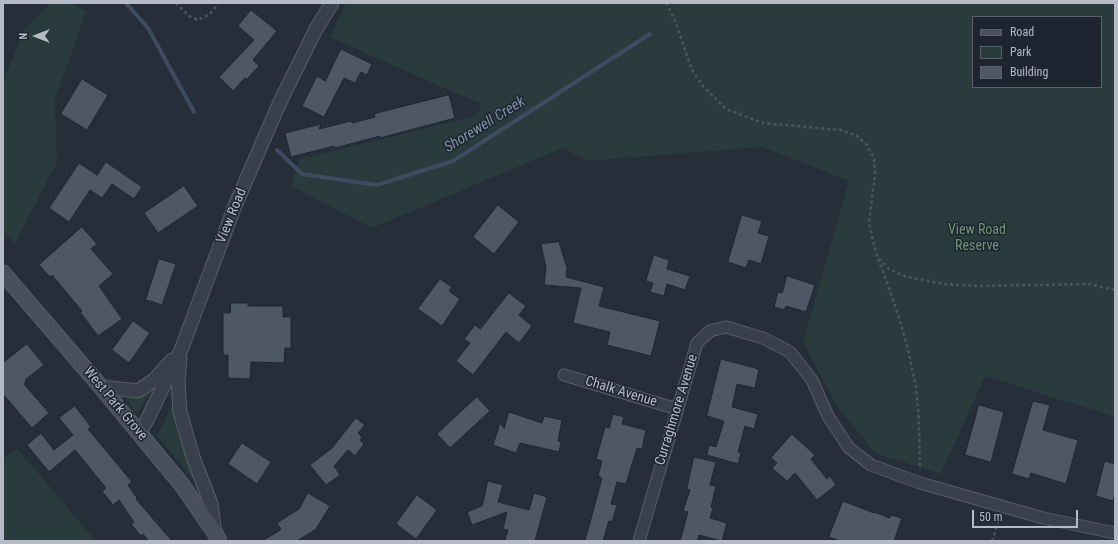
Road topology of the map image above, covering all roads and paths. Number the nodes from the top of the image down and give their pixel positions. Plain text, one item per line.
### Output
1 (176, 3) edge
2 (219, 3) edge
3 (332, 3) edge
4 (666, 3) edge
5 (877, 257) junction
6 (3, 273) edge
7 (1115, 290) edge
8 (181, 350) junction
9 (564, 375) dead end
10 (101, 387) junction
11 (677, 409) junction
12 (139, 433) junction
13 (920, 483) junction
14 (1004, 506) junction
15 (1115, 533) edge
16 (217, 537) edge
17 (639, 541) edge
18 (992, 541) edge

1 - 2 path
3 - 8 street, View Road
4 - 5 path
5 - 7 path
5 - 13 path
6 - 10 main road, West Park Grove
8 - 10 street
8 - 12 street, View Road
8 - 16 street
9 - 11 street, Chalk Avenue
10 - 12 main road, West Park Grove
11 - 13 street, Curraghmore Avenue
11 - 17 street, Curraghmore Avenue
12 - 16 main road, West Park Grove
13 - 14 street, Curraghmore Avenue
14 - 15 street, Curraghmore Avenue
14 - 18 path

